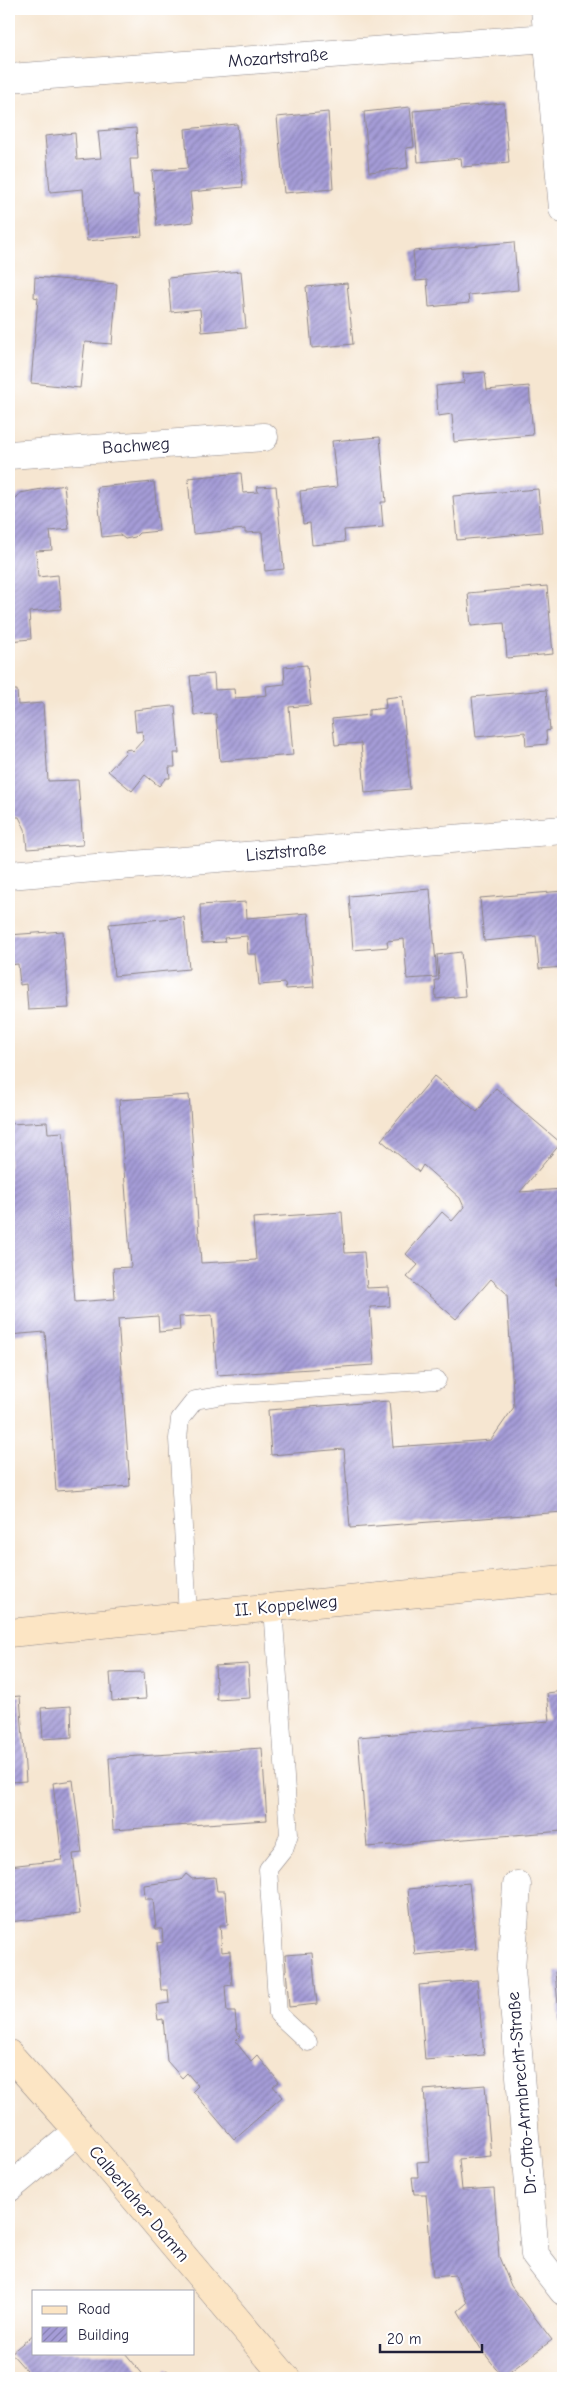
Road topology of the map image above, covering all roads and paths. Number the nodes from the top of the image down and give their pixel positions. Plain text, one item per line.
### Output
1 (545, 9) edge
2 (555, 37) edge
3 (9, 78) edge
4 (563, 209) edge
5 (264, 437) dead end
6 (9, 456) edge
7 (563, 830) edge
8 (9, 875) edge
9 (437, 1380) dead end
10 (563, 1579) edge
11 (273, 1607) junction
12 (188, 1615) junction
13 (9, 1633) edge
14 (516, 1885) dead end
15 (308, 2042) dead end
16 (9, 2054) edge
17 (78, 2131) junction
18 (9, 2188) edge
19 (563, 2291) edge
20 (286, 2378) edge

1 - 2 street
2 - 3 street, Mozartstraße
2 - 4 street
5 - 6 street, Bachweg
7 - 8 street, Lisztstraße
9 - 12 lane
10 - 11 street, II. Koppelweg
11 - 12 street, II. Koppelweg
11 - 15 lane
12 - 13 street, II. Koppelweg
14 - 19 street, Dr.-Otto-Armbrecht-Straße
16 - 17 street, Calberlaher Damm
17 - 18 street
17 - 20 street, Calberlaher Damm

